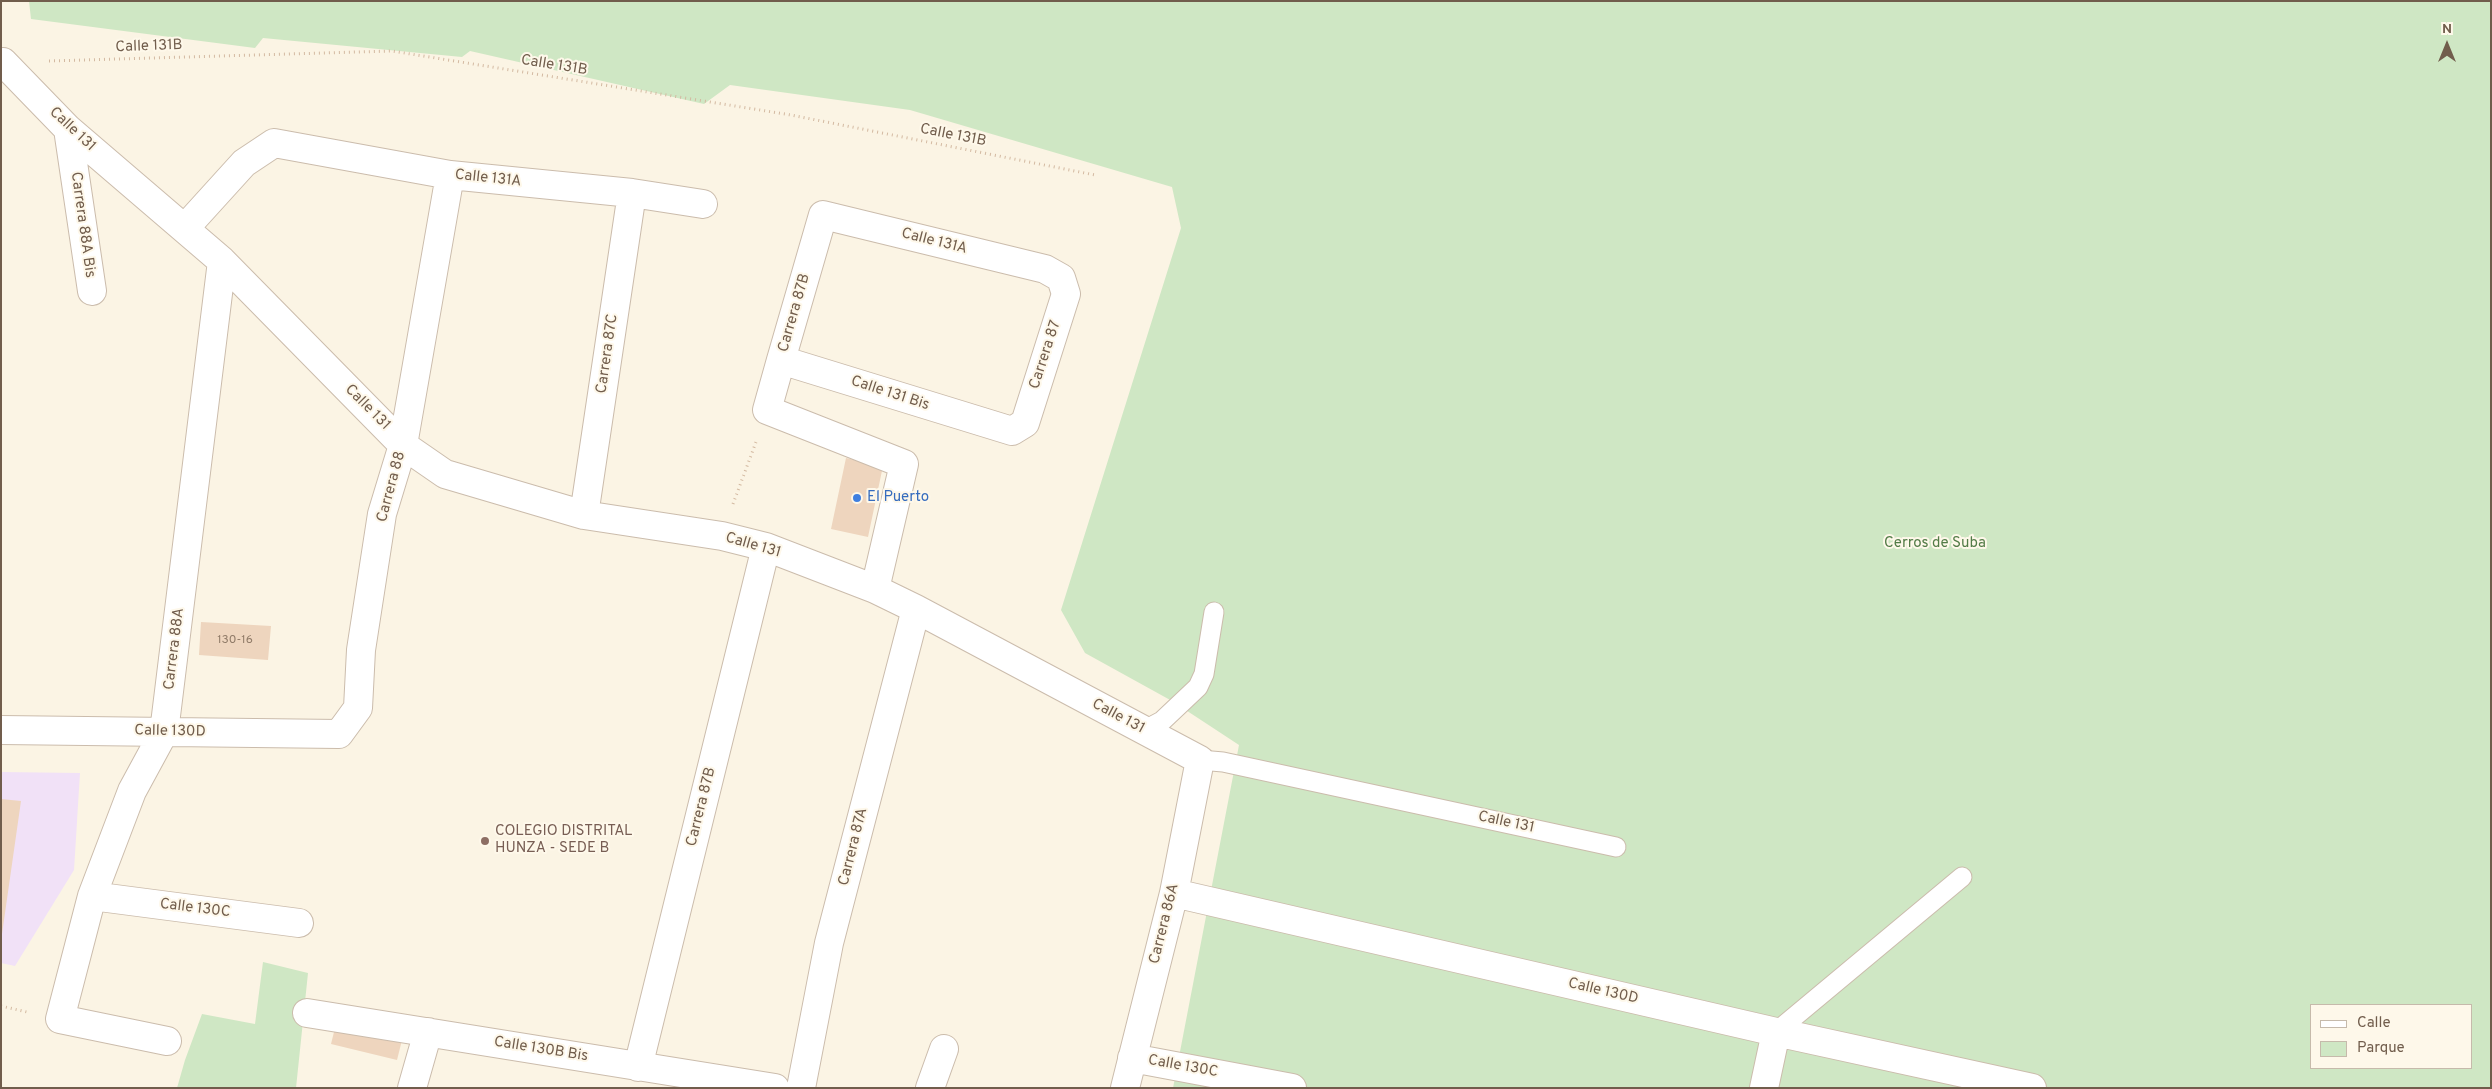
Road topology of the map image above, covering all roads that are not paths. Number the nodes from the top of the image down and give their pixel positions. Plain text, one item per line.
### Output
1 (2, 59) edge
2 (68, 129) junction
3 (450, 175) junction
4 (632, 192) junction
5 (703, 204) dead end
6 (822, 215) joint
7 (185, 228) junction
8 (222, 261) junction
9 (1046, 269) joint
10 (92, 291) dead end
11 (781, 360) junction
12 (999, 429) joint
13 (403, 445) junction
14 (584, 515) junction
15 (766, 547) junction
16 (875, 589) junction
17 (916, 609) junction
18 (1214, 612) dead end
19 (1, 730) edge
20 (1143, 731) junction
21 (164, 732) junction
22 (339, 734) joint
23 (1200, 760) junction
24 (1616, 847) dead end
25 (1962, 878) dead end
26 (1174, 893) junction
27 (92, 896) junction
28 (299, 923) dead end
29 (307, 1012) dead end
30 (428, 1032) junction
31 (1776, 1032) junction
32 (167, 1041) dead end
33 (944, 1049) dead end
34 (1132, 1058) junction
35 (638, 1066) junction
36 (412, 1088) edge
37 (775, 1088) edge
38 (801, 1088) edge
39 (930, 1088) edge
40 (1125, 1088) edge
41 (1292, 1088) edge
42 (1764, 1088) edge
43 (2032, 1088) edge

1 - 2 street, Calle 131
2 - 7 street, Calle 131
2 - 10 street, Carrera 88A Bis
3 - 4 street, Calle 131A
3 - 7 street, Calle 131A
3 - 13 street, Carrera 88
4 - 5 street, Calle 131A
4 - 14 street, Carrera 87C
6 - 9 street, Calle 131A
6 - 11 street, Carrera 87B
7 - 8 street, Calle 131
8 - 13 street, Calle 131
8 - 21 street, Carrera 88A
9 - 12 street, Carrera 87
11 - 12 street, Calle 131 Bis
11 - 16 street, Carrera 87B
13 - 14 street, Calle 131
13 - 22 street, Carrera 88
14 - 15 street, Calle 131
15 - 16 street, Calle 131
15 - 35 street, Carrera 87B
16 - 17 street, Calle 131
17 - 20 street, Calle 131
17 - 38 street, Carrera 87A
18 - 20 lane
19 - 21 street, Calle 130D
20 - 23 street, Calle 131
21 - 22 street, Calle 130D
21 - 27 street, Carrera 88A
23 - 24 lane, Calle 131
23 - 26 street, Carrera 86A
25 - 31 lane
26 - 31 street, Calle 130D
26 - 34 street, Carrera 86A
27 - 28 street, Calle 130C
27 - 32 street, Carrera 88A
29 - 30 street, Calle 130B Bis
30 - 35 street, Calle 130B Bis
30 - 36 street
31 - 42 street
31 - 43 street, Calle 130D
33 - 39 street
34 - 40 street, Carrera 86A
34 - 41 street, Calle 130C
35 - 37 street, Calle 130B Bis

